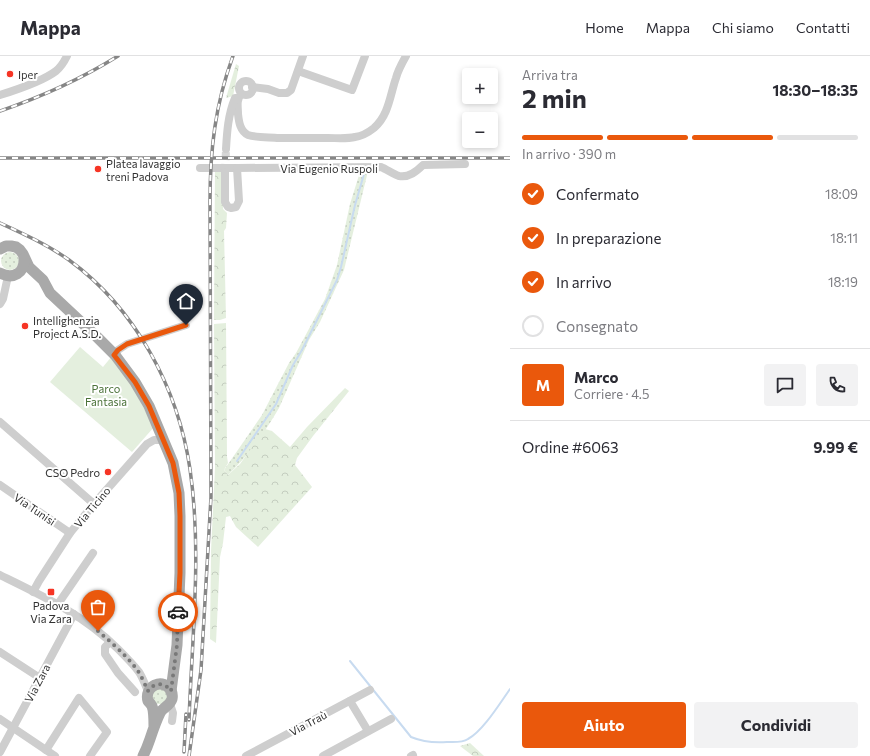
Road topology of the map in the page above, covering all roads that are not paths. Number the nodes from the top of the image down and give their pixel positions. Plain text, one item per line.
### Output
1 (67, 56) edge
2 (303, 56) edge
3 (365, 56) edge
4 (406, 56) edge
5 (298, 71) junction
6 (0, 95) edge
7 (238, 97) junction
8 (226, 149) tunnel mouth
9 (465, 164) dead end
10 (200, 168) dead end
11 (237, 168) junction
12 (225, 172) tunnel mouth
13 (0, 242) edge
14 (11, 246) junction
15 (0, 249) edge
16 (24, 258) junction
17 (8, 274) edge
18 (38, 276) junction
19 (0, 304) edge
20 (186, 325) dead end
21 (114, 355) junction
22 (0, 422) edge
23 (164, 440) junction
24 (0, 485) edge
25 (94, 504) junction
26 (70, 533) junction
27 (93, 553) dead end
28 (0, 575) edge
29 (33, 592) junction
30 (58, 604) junction
31 (74, 614) junction
32 (110, 642) junction
33 (0, 652) edge
34 (174, 667) junction
35 (40, 678) junction
36 (155, 686) junction
37 (370, 690) dead end
38 (171, 691) junction
39 (135, 692) dead end
40 (350, 701) junction
41 (162, 706) junction
42 (0, 719) edge
43 (391, 719) dead end
44 (172, 721) dead end
45 (13, 727) junction
46 (368, 731) junction
47 (46, 750) junction
48 (0, 752) edge
49 (55, 756) edge
50 (90, 756) edge
51 (143, 756) edge
52 (246, 756) edge
53 (323, 756) edge

1 - 6 street
2 - 5 street
3 - 5 street
4 - 7 street
5 - 7 street
7 - 8 street
9 - 11 street, Via Eugenio Ruspoli
10 - 11 street, Via Eugenio Ruspoli
11 - 12 street
13 - 14 main road
14 - 15 main road
14 - 16 main road
16 - 17 main road
16 - 18 main road
17 - 18 main road
17 - 19 street
18 - 21 main road
20 - 21 street
21 - 23 main road
22 - 25 street
23 - 25 street, Via Ticino
23 - 34 main road
24 - 26 street, Via Tunisi
25 - 26 street, Via Ticino
26 - 29 street, Via Ticino
27 - 30 street
28 - 29 street
29 - 30 street
30 - 31 street
31 - 32 street
31 - 35 street, Via Zara
32 - 36 street
32 - 39 street
33 - 35 street
34 - 36 main road
34 - 38 main road
35 - 45 street, Via Zara
36 - 38 main road
36 - 41 main road
37 - 40 street, Via Traù
38 - 41 main road
40 - 46 street
40 - 52 street, Via Traù
41 - 44 street
41 - 51 main road
42 - 45 street
43 - 46 street
45 - 47 street
45 - 48 street, Via Zara
46 - 53 street
47 - 49 street
47 - 50 street

